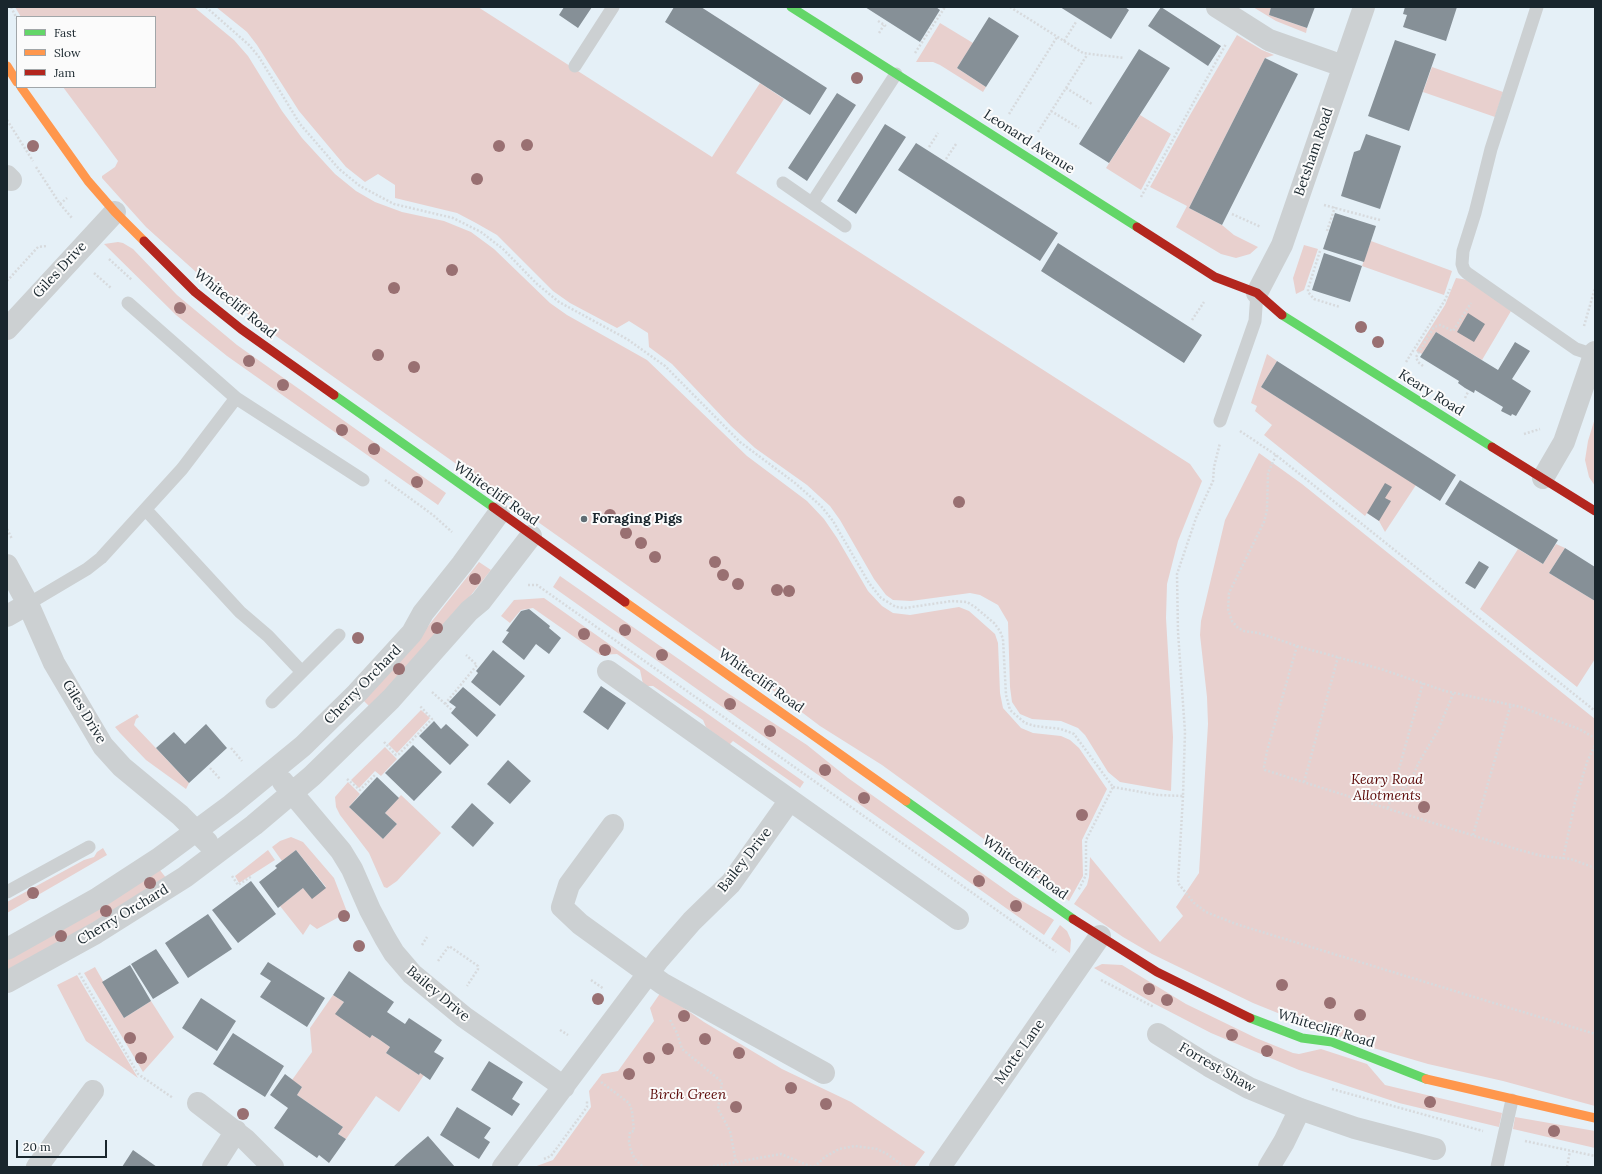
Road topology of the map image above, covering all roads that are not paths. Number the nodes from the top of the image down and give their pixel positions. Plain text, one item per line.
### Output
1 (613, 7) edge
2 (791, 7) edge
3 (1217, 7) edge
4 (1364, 7) edge
5 (1537, 7) edge
6 (7, 66) edge
7 (575, 66) dead end
8 (1343, 66) junction
9 (896, 74) junction
10 (16, 80) edge
11 (22, 88) edge
12 (783, 183) dead end
13 (812, 203) junction
14 (115, 212) junction
15 (845, 226) dead end
16 (1257, 293) junction
17 (128, 303) road end
18 (7, 329) edge
19 (1589, 352) edge
20 (236, 398) junction
21 (1220, 421) road end
22 (1543, 478) junction
23 (363, 480) dead end
24 (146, 510) junction
25 (1595, 511) edge
26 (499, 513) junction
27 (531, 536) junction
28 (7, 565) edge
29 (28, 604) junction
30 (7, 616) edge
31 (339, 635) dead end
32 (608, 671) dead end
33 (302, 672) junction
34 (272, 702) dead end
35 (273, 771) junction
36 (292, 793) junction
37 (790, 800) junction
38 (254, 825) junction
39 (613, 825) dead end
40 (197, 831) junction
41 (89, 847) dead end
42 (7, 892) edge
43 (958, 919) dead end
44 (1100, 936) junction
45 (7, 949) edge
46 (648, 973) junction
47 (7, 982) edge
48 (1158, 1034) dead end
49 (824, 1073) dead end
50 (564, 1087) junction
51 (92, 1091) dead end
52 (1512, 1100) junction
53 (197, 1102) road end
54 (1300, 1109) junction
55 (1595, 1118) edge
56 (236, 1131) junction
57 (1435, 1149) dead end
58 (37, 1167) edge
59 (213, 1167) edge
60 (273, 1167) edge
61 (503, 1167) edge
62 (940, 1167) edge
63 (1269, 1167) edge
64 (1497, 1167) edge

1 - 7 lane
2 - 9 street, Leonard Avenue
3 - 8 street
4 - 8 street, Betsham Road
5 - 19 lane
6 - 10 street
8 - 16 street, Betsham Road
9 - 13 lane
9 - 16 street, Leonard Avenue
11 - 14 street, Whitecliff Road
12 - 13 lane
13 - 15 lane
14 - 18 street, Giles Drive
14 - 26 street, Whitecliff Road
16 - 21 lane
16 - 22 street, Keary Road
17 - 20 lane
19 - 22 street
20 - 23 lane
20 - 24 lane
22 - 25 street, Keary Road
24 - 29 lane
24 - 33 lane
26 - 27 street, Whitecliff Road
26 - 35 street, Cherry Orchard
27 - 36 street, Cherry Orchard
27 - 44 street, Whitecliff Road
28 - 29 street, Giles Drive
29 - 30 street
29 - 40 street, Giles Drive
31 - 33 lane
32 - 37 street
33 - 34 lane
35 - 36 street, Bailey Drive
35 - 40 street, Cherry Orchard
36 - 38 street, Cherry Orchard
36 - 50 street, Bailey Drive
37 - 43 street
37 - 46 street, Bailey Drive
38 - 40 street
38 - 47 street, Cherry Orchard
39 - 46 street
40 - 45 street, Cherry Orchard
41 - 42 lane
44 - 52 street, Whitecliff Road
44 - 62 street, Motte Lane
46 - 49 street
46 - 50 street, Bailey Drive
48 - 54 street, Forrest Shaw
50 - 61 street, Bailey Drive
51 - 58 street
52 - 55 street, Whitecliff Road
52 - 64 lane
53 - 56 street
54 - 57 street, Forrest Shaw
54 - 63 street
56 - 59 street
56 - 60 street

